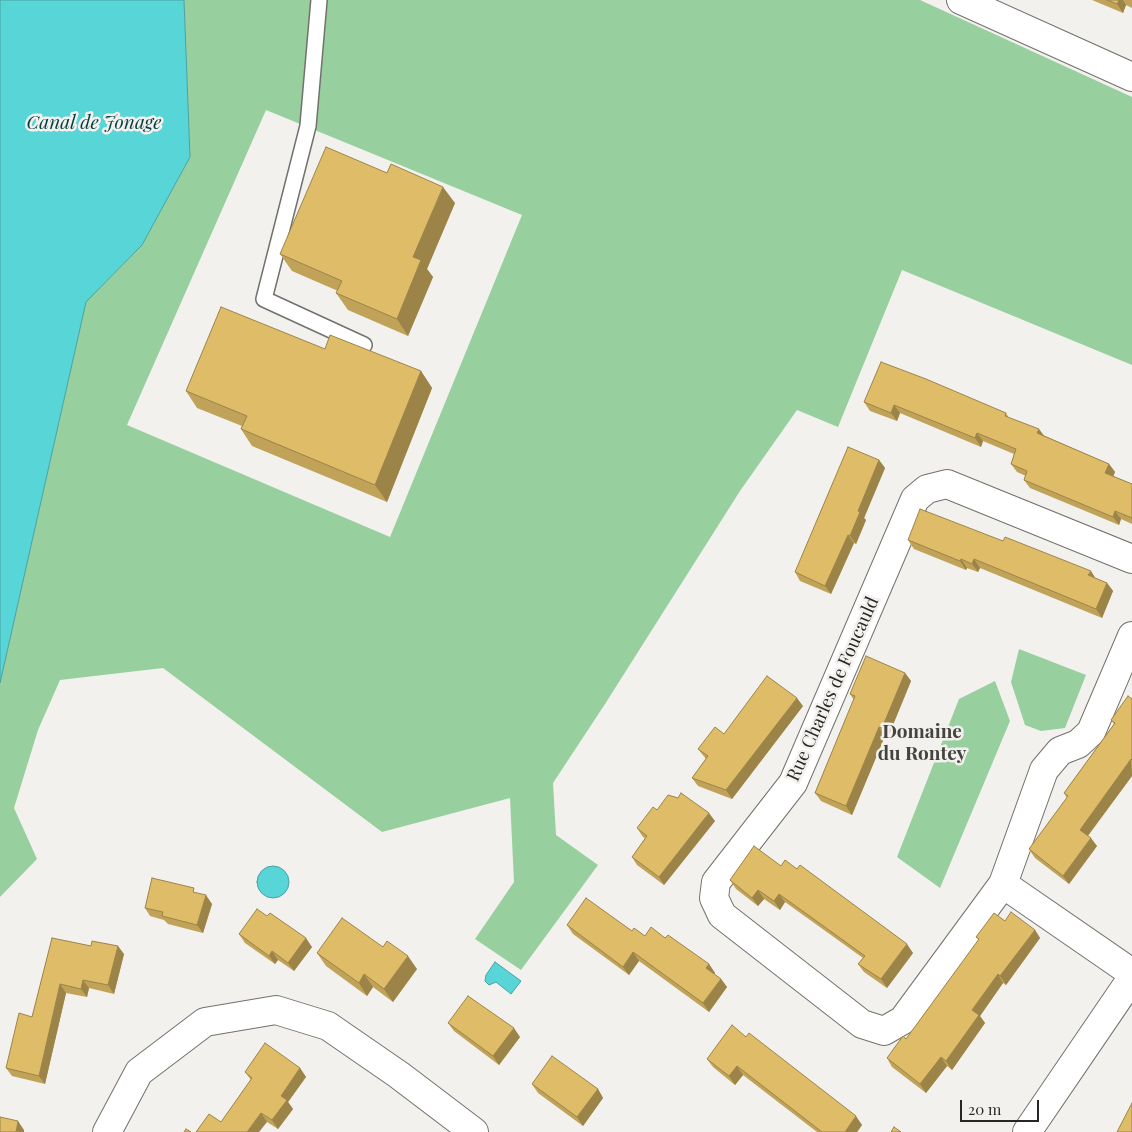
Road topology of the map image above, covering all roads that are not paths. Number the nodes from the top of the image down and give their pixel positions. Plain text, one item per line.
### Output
1 (319, 0) edge
2 (961, 0) edge
3 (1132, 78) edge
4 (364, 345) dead end
5 (1132, 559) edge
6 (1132, 636) edge
7 (1003, 884) junction
8 (1132, 973) edge
9 (1132, 978) edge
10 (107, 1132) edge
11 (474, 1132) edge
12 (1027, 1132) edge

1 - 4 lane
2 - 3 street
5 - 7 street, Rue Charles de Foucauld
6 - 7 street, Rue Charles de Foucauld
7 - 8 street
9 - 12 street
10 - 11 street

